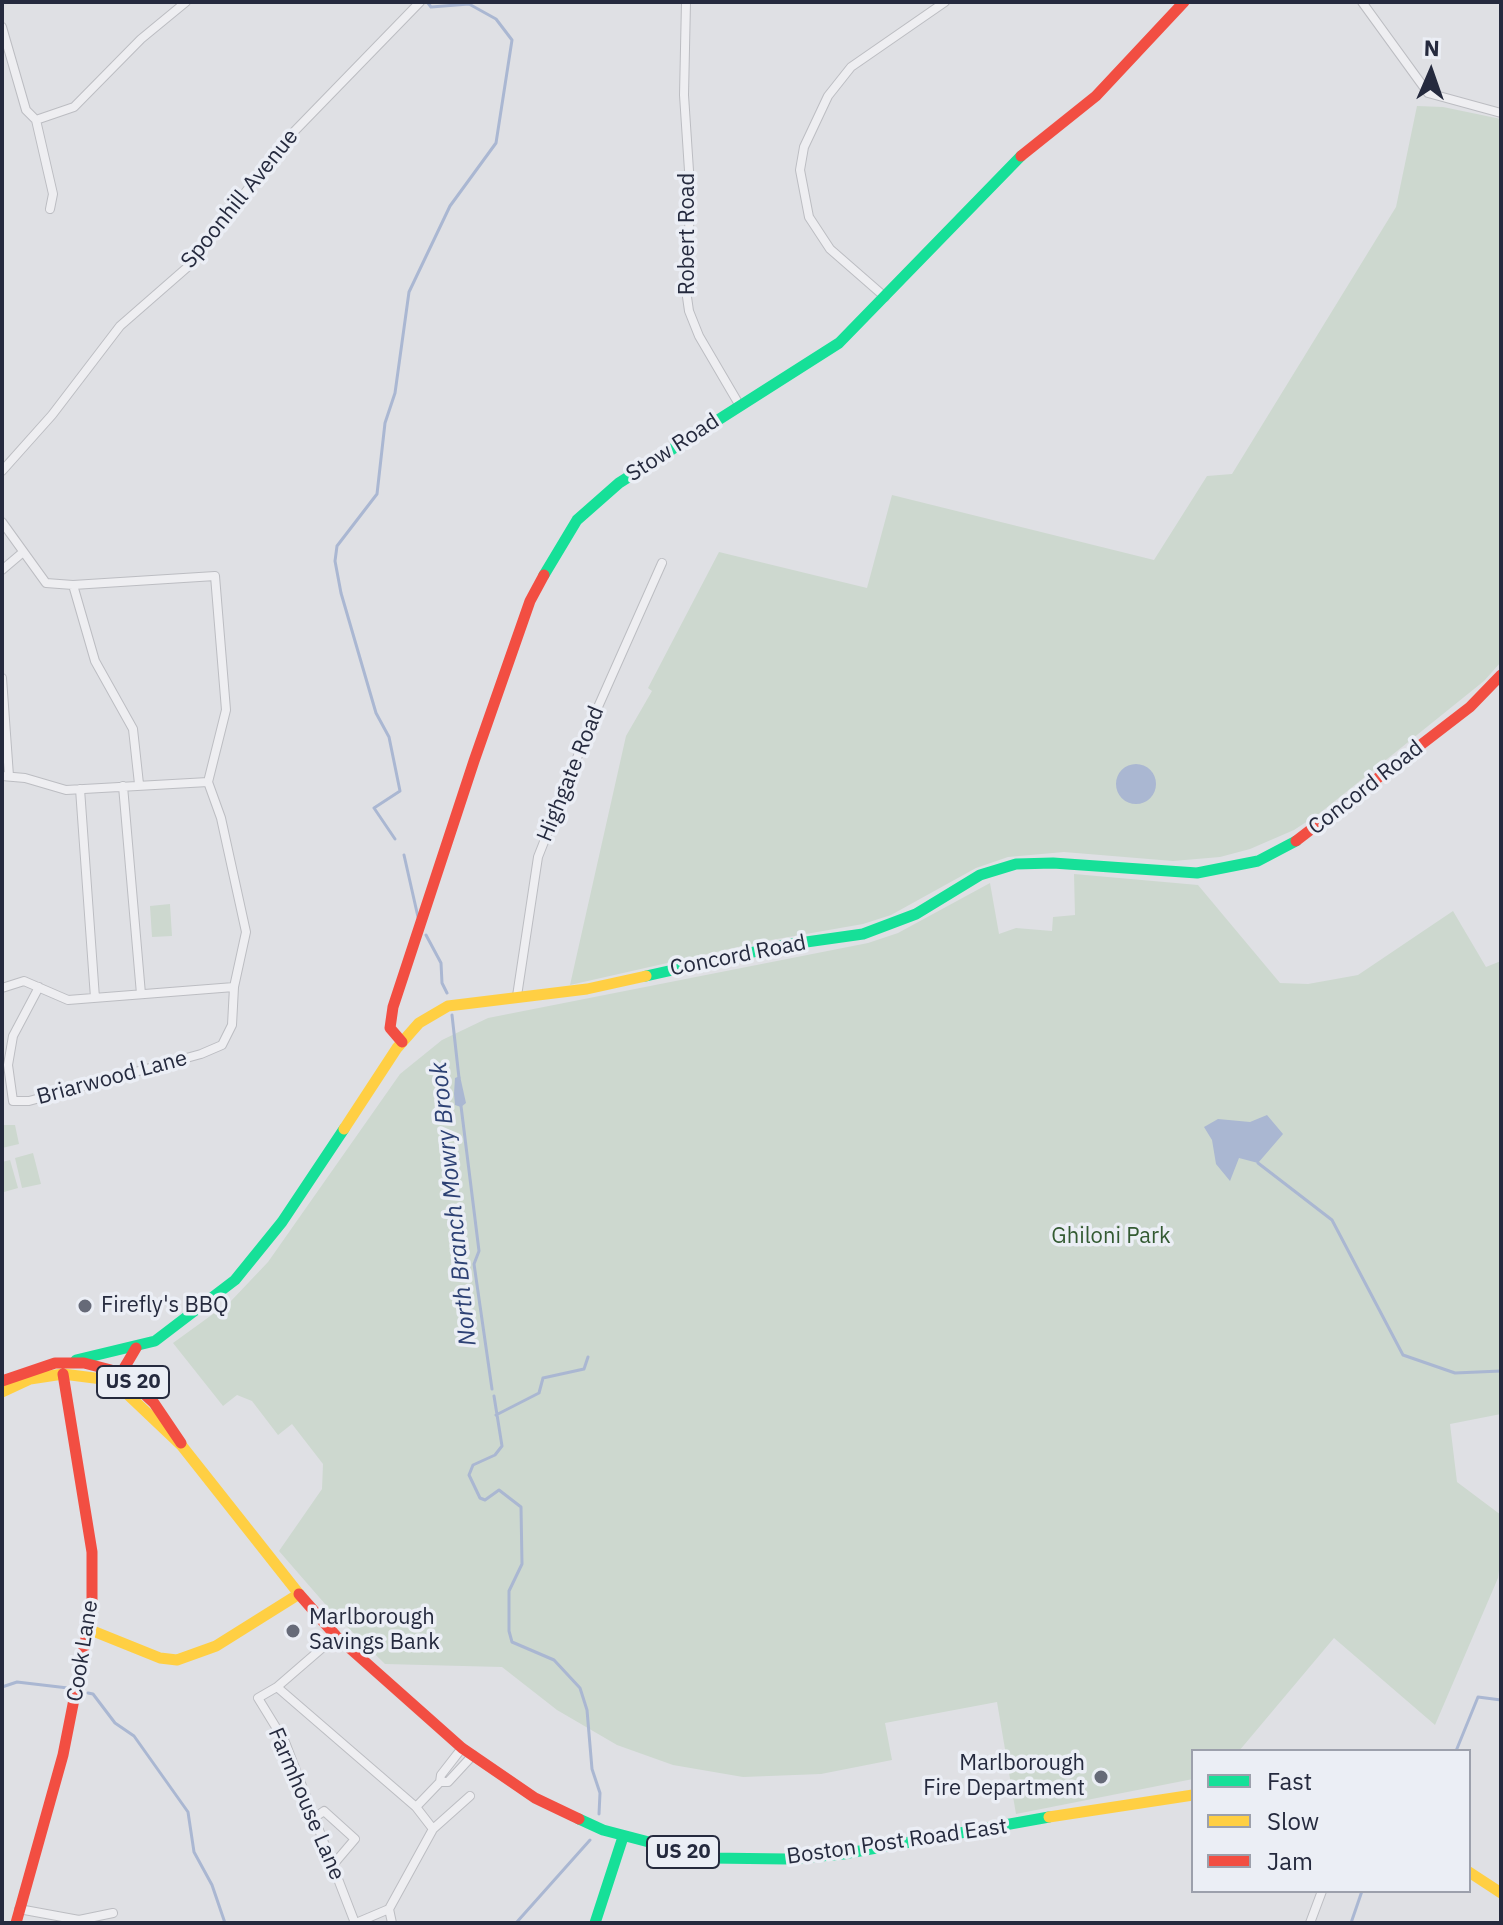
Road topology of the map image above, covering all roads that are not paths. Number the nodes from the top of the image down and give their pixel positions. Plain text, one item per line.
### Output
1 (186, 2) edge
2 (420, 2) edge
3 (686, 2) edge
4 (945, 2) edge
5 (1184, 2) edge
6 (1362, 2) edge
7 (2, 27) edge
8 (1501, 113) edge
9 (36, 120) junction
10 (50, 209) dead end
11 (885, 297) junction
12 (740, 406) junction
13 (2, 471) edge
14 (2, 522) edge
15 (22, 553) junction
16 (662, 563) dead end
17 (2, 570) edge
18 (73, 585) junction
19 (1501, 675) edge
20 (2, 678) edge
21 (4, 777) edge
22 (208, 782) junction
23 (139, 784) junction
24 (123, 786) junction
25 (80, 789) junction
26 (39, 987) junction
27 (234, 987) junction
28 (2, 988) edge
29 (141, 994) junction
30 (517, 996) junction
31 (95, 998) junction
32 (402, 1042) junction
33 (136, 1348) junction
34 (120, 1352) junction
35 (55, 1363) junction
36 (63, 1374) junction
37 (111, 1376) junction
38 (2, 1381) edge
39 (2, 1392) edge
40 (299, 1594) junction
41 (88, 1629) junction
42 (336, 1636) junction
43 (277, 1687) junction
44 (462, 1748) junction
45 (473, 1755) junction
46 (440, 1782) junction
47 (1191, 1795) edge
48 (470, 1796) dead end
49 (416, 1807) junction
50 (314, 1818) junction
51 (433, 1829) junction
52 (623, 1837) junction
53 (332, 1866) junction
54 (1471, 1873) edge
55 (1321, 1893) edge
56 (1501, 1893) edge
57 (19, 1909) junction
58 (389, 1909) junction
59 (113, 1913) dead end
60 (16, 1923) edge
61 (356, 1923) edge
62 (392, 1923) edge
63 (595, 1923) edge
64 (1310, 1923) edge

1 - 9 street
2 - 13 street, Spoonhill Avenue
3 - 12 street, Robert Road
4 - 11 street
5 - 11 main road, Stow Road
6 - 8 street
7 - 9 street
9 - 10 street
11 - 12 main road, Stow Road
12 - 32 main road, Stow Road
14 - 15 street
15 - 17 street
15 - 18 street
16 - 30 street, Highgate Road
18 - 22 street
18 - 23 street
19 - 30 main road, Concord Road
20 - 21 street
21 - 25 street
22 - 23 street
22 - 27 street, Briarwood Lane
23 - 24 street
24 - 25 street
24 - 29 street
25 - 31 street
26 - 27 street, Briarwood Lane
26 - 28 street
26 - 31 street
27 - 29 street
29 - 31 street
30 - 32 main road, Concord Road
32 - 33 main road, Concord Road
33 - 34 main road, Concord Road
33 - 37 main road
34 - 35 main road, Concord Road
34 - 37 main road
35 - 37 main road, Boston Post Road East / US 20
35 - 38 main road, US 20
36 - 37 main road, US 20
36 - 39 main road, US 20
36 - 41 main road, Cook Lane
37 - 40 main road, Boston Post Road East / US 20
40 - 41 main road
40 - 42 main road, Boston Post Road East / US 20
41 - 57 main road, Cook Lane
42 - 43 street
42 - 44 main road, Boston Post Road East / US 20
43 - 49 street, Farmhouse Lane
43 - 50 street, Farmhouse Lane
44 - 45 main road, Boston Post Road East / US 20
44 - 46 street
45 - 46 street
45 - 52 main road, Boston Post Road East / US 20
46 - 49 street
47 - 52 main road, Boston Post Road East / US 20
48 - 51 street
49 - 51 street, Farmhouse Lane
50 - 53 street, Farmhouse Lane
50 - 53 street
51 - 58 street
52 - 63 main road
53 - 61 street, Farmhouse Lane
54 - 56 main road
55 - 64 street
57 - 59 street
57 - 60 main road, Cook Lane
58 - 61 street
58 - 62 street

